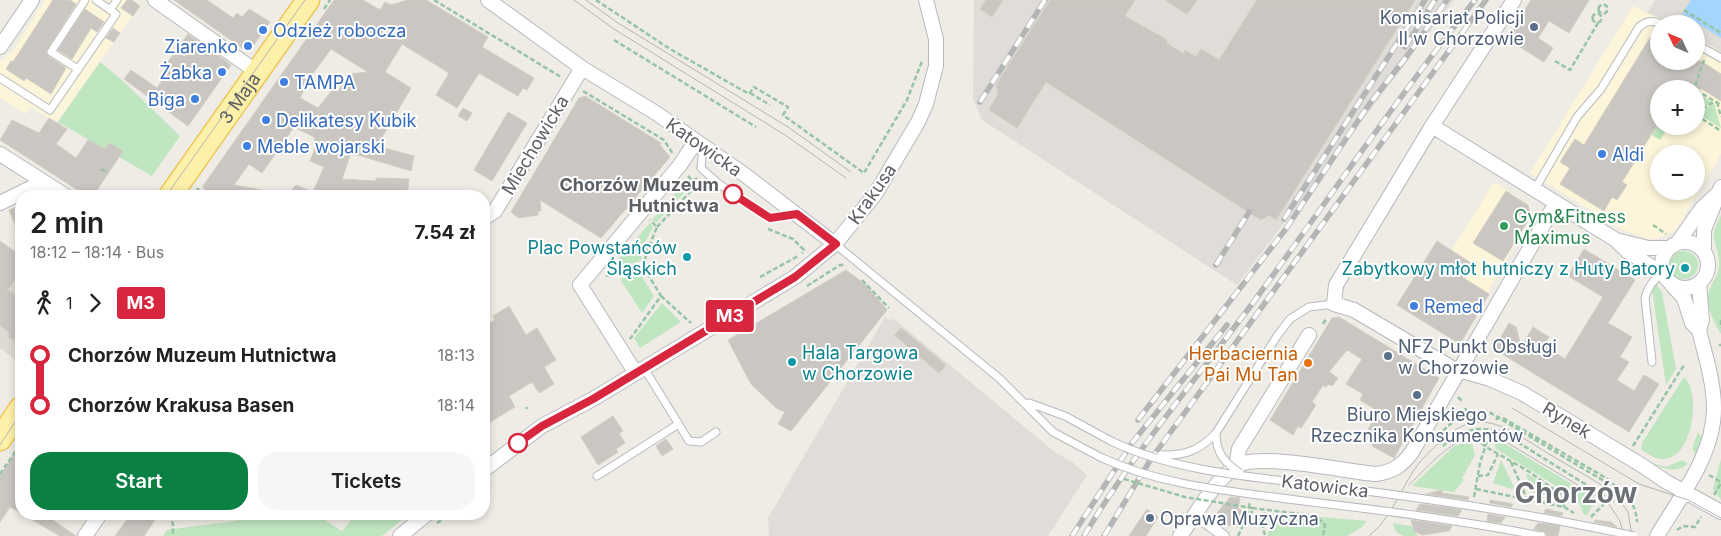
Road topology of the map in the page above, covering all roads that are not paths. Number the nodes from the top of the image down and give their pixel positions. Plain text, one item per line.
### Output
1 (32, 0) edge
2 (85, 0) edge
3 (96, 0) edge
4 (117, 0) edge
5 (155, 0) edge
6 (308, 0) edge
7 (926, 0) edge
8 (1514, 0) edge
9 (496, 2) edge
10 (110, 10) junction
11 (1650, 21) edge
12 (0, 47) edge
13 (1705, 49) edge
14 (1721, 58) edge
15 (582, 68) junction
16 (78, 69) junction
17 (257, 72) junction
18 (0, 78) edge
19 (1432, 126) junction
20 (700, 143) junction
21 (0, 154) edge
22 (43, 182) junction
23 (1535, 189) junction
24 (27, 190) edge
25 (56, 190) edge
26 (179, 190) edge
27 (1719, 190) edge
28 (15, 196) edge
29 (0, 203) edge
30 (1556, 204) junction
31 (490, 214) edge
32 (797, 214) junction
33 (1616, 240) junction
34 (1672, 242) junction
35 (836, 244) junction
36 (1704, 251) junction
37 (1663, 274) junction
38 (1699, 283) junction
39 (1672, 285) junction
40 (1334, 304) junction
41 (1699, 330) junction
42 (1308, 335) dead end
43 (1652, 362) dead end
44 (639, 370) junction
45 (1459, 370) junction
46 (1026, 402) junction
47 (15, 417) edge
48 (677, 424) junction
49 (716, 432) dead end
50 (1216, 433) junction
51 (0, 439) edge
52 (1152, 455) junction
53 (490, 465) edge
54 (1239, 470) junction
55 (597, 476) dead end
56 (1684, 491) junction
57 (1721, 512) edge
58 (1195, 515) junction
59 (96, 520) edge
60 (420, 520) edge
61 (85, 536) edge
62 (400, 536) edge
63 (1180, 536) edge
64 (1224, 536) edge
65 (1541, 536) edge
66 (1634, 536) edge
67 (1657, 536) edge

1 - 12 street
2 - 16 lane
3 - 10 lane
4 - 10 lane
5 - 17 street
6 - 17 main road, 3 Maja
7 - 35 street, Krakusa
8 - 19 street
9 - 15 street, Katowicka
10 - 16 lane
11 - 23 lane
13 - 14 lane
15 - 20 street, Katowicka
15 - 31 street, Miechowicka
16 - 18 lane
17 - 26 main road, 3 Maja
19 - 23 street
19 - 40 street
20 - 32 street, Katowicka
20 - 32 lane
20 - 44 street
21 - 22 street
22 - 24 street
22 - 25 street
23 - 30 street
27 - 34 street
27 - 36 street
28 - 29 street
30 - 33 street
30 - 45 street
32 - 35 street, Katowicka
33 - 34 street
33 - 37 street
34 - 36 street
34 - 37 street
35 - 44 street, Krakusa
35 - 46 lane, Katowicka
36 - 38 street
37 - 39 street
37 - 43 lane
38 - 39 street
38 - 41 street
39 - 41 street
40 - 45 street
40 - 50 lane
41 - 56 street
42 - 54 street
44 - 48 lane
44 - 53 street, Krakusa
45 - 54 street
45 - 56 street, Rynek
46 - 52 lane, Katowicka, bridge
46 - 65 lane, Katowicka, bridge
47 - 51 main road
48 - 49 lane
48 - 55 lane
50 - 52 lane, bridge
50 - 54 lane, bridge
52 - 54 lane, Katowicka, bridge
54 - 58 street
54 - 66 lane, Katowicka, bridge
56 - 57 street
56 - 67 street
58 - 63 street
58 - 64 street
59 - 61 street
60 - 62 street

